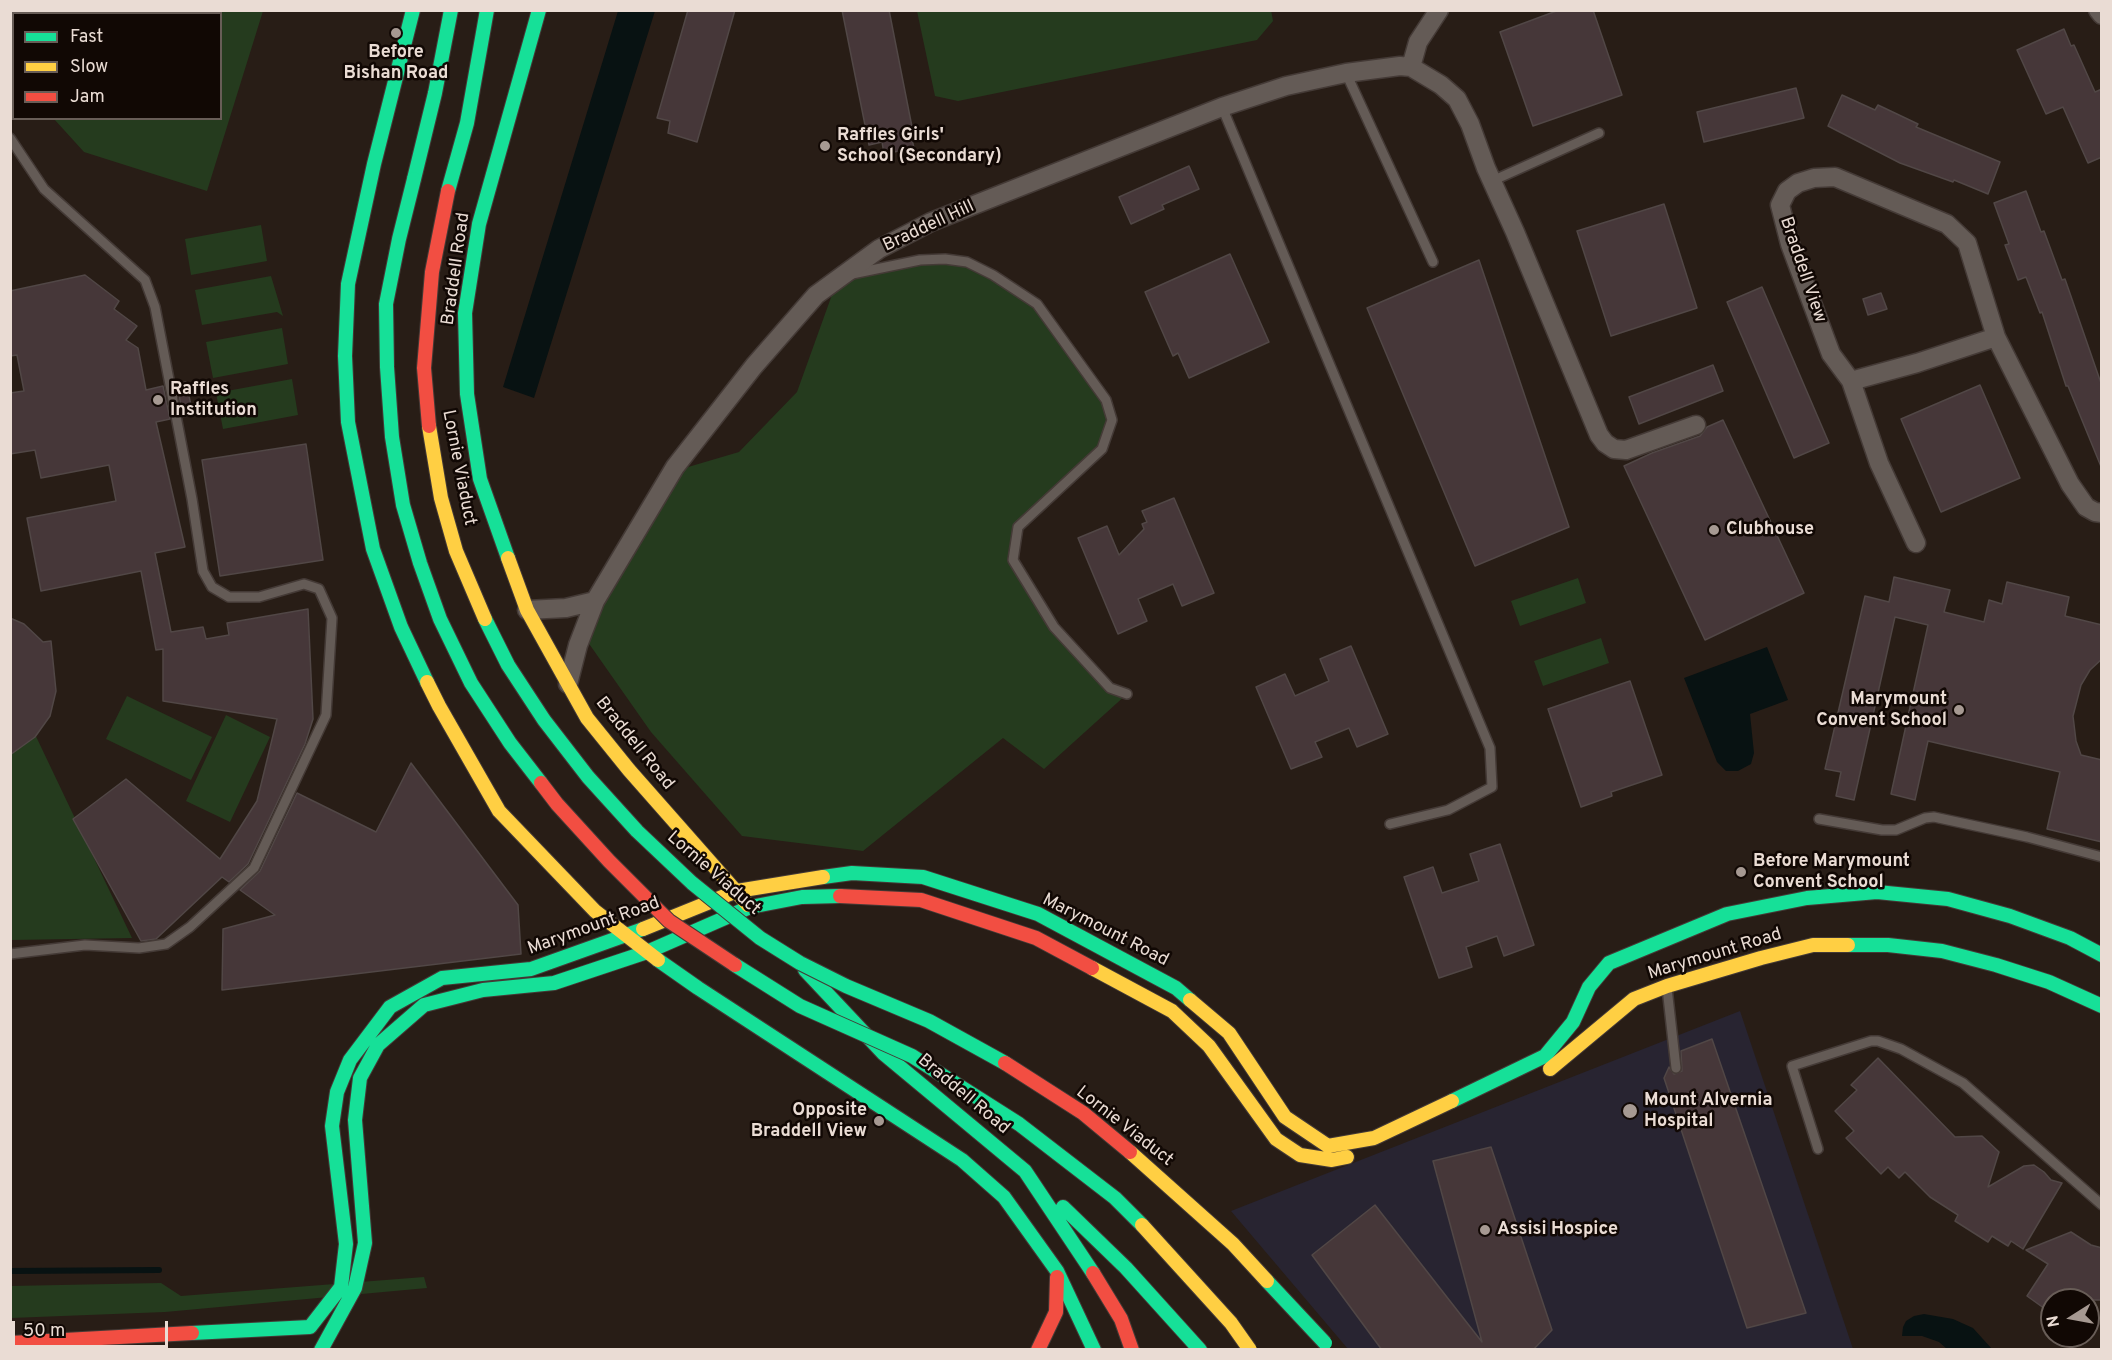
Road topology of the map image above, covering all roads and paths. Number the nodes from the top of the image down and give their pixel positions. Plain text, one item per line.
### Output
1 (412, 10) edge
2 (451, 10) edge
3 (487, 10) edge
4 (539, 10) edge
5 (1439, 10) edge
6 (2098, 10) edge
7 (2102, 15) edge
8 (1411, 67) junction
9 (1346, 73) junction
10 (1222, 107) junction
11 (1599, 133) dead end
12 (10, 138) edge
13 (1492, 181) junction
14 (448, 191) joint
15 (1433, 262) dead end
16 (838, 277) junction
17 (1996, 337) junction
18 (1851, 381) junction
19 (1696, 424) dead end
20 (2102, 513) edge
21 (1916, 543) dead end
22 (595, 601) junction
23 (527, 610) junction
24 (568, 684) junction
25 (1127, 694) dead end
26 (1819, 819) dead end
27 (1390, 824) dead end
28 (2102, 857) edge
29 (737, 891) junction
30 (757, 915) junction
31 (627, 936) junction
32 (647, 952) junction
33 (10, 954) edge
34 (2102, 955) edge
35 (1667, 986) junction
36 (2102, 1006) edge
37 (1676, 1068) dead end
38 (1542, 1073) dead end
39 (1481, 1102) dead end
40 (1419, 1132) dead end
41 (1818, 1149) dead end
42 (1355, 1156) dead end
43 (1025, 1171) junction
44 (2102, 1205) edge
45 (1057, 1271) junction
46 (10, 1343) edge
47 (321, 1350) edge
48 (1038, 1350) edge
49 (1094, 1350) edge
50 (1132, 1350) edge
51 (1200, 1350) edge
52 (1250, 1350) edge
53 (1330, 1350) edge

1 - 31 main road
2 - 52 main road, bridge
3 - 14 main road, Braddell Road
4 - 23 main road, Braddell Road
5 - 8 street
6 - 7 street
8 - 9 street, Braddell Hill
8 - 13 street
9 - 10 street, Braddell Hill
9 - 15 lane
10 - 16 street, Braddell Hill
10 - 27 lane
11 - 13 lane
12 - 33 lane
13 - 19 street
14 - 53 main road, Lornie Viaduct, bridge
16 - 22 street, Braddell Hill
16 - 25 lane
17 - 18 street
17 - 18 street, Braddell View
17 - 20 street, Braddell View
18 - 21 street, Braddell View
22 - 23 street
22 - 24 street, Braddell Hill
23 - 24 main road, Braddell Road
24 - 29 main road, Braddell Road
26 - 28 lane
29 - 30 main road, Braddell Road
29 - 31 main road, Marymount Road
29 - 34 main road, Marymount Road
30 - 32 main road, Marymount Road
30 - 42 main road, Marymount Road
30 - 43 main road, Braddell Road
31 - 32 main road
31 - 46 main road, Marymount Road
32 - 45 main road
32 - 47 main road, Marymount Road
35 - 36 main road, Marymount Road
35 - 37 lane
35 - 38 main road, Marymount Road
39 - 40 main road
41 - 44 lane
43 - 50 main road, Braddell Road
43 - 51 main road
45 - 48 main road
45 - 49 main road

